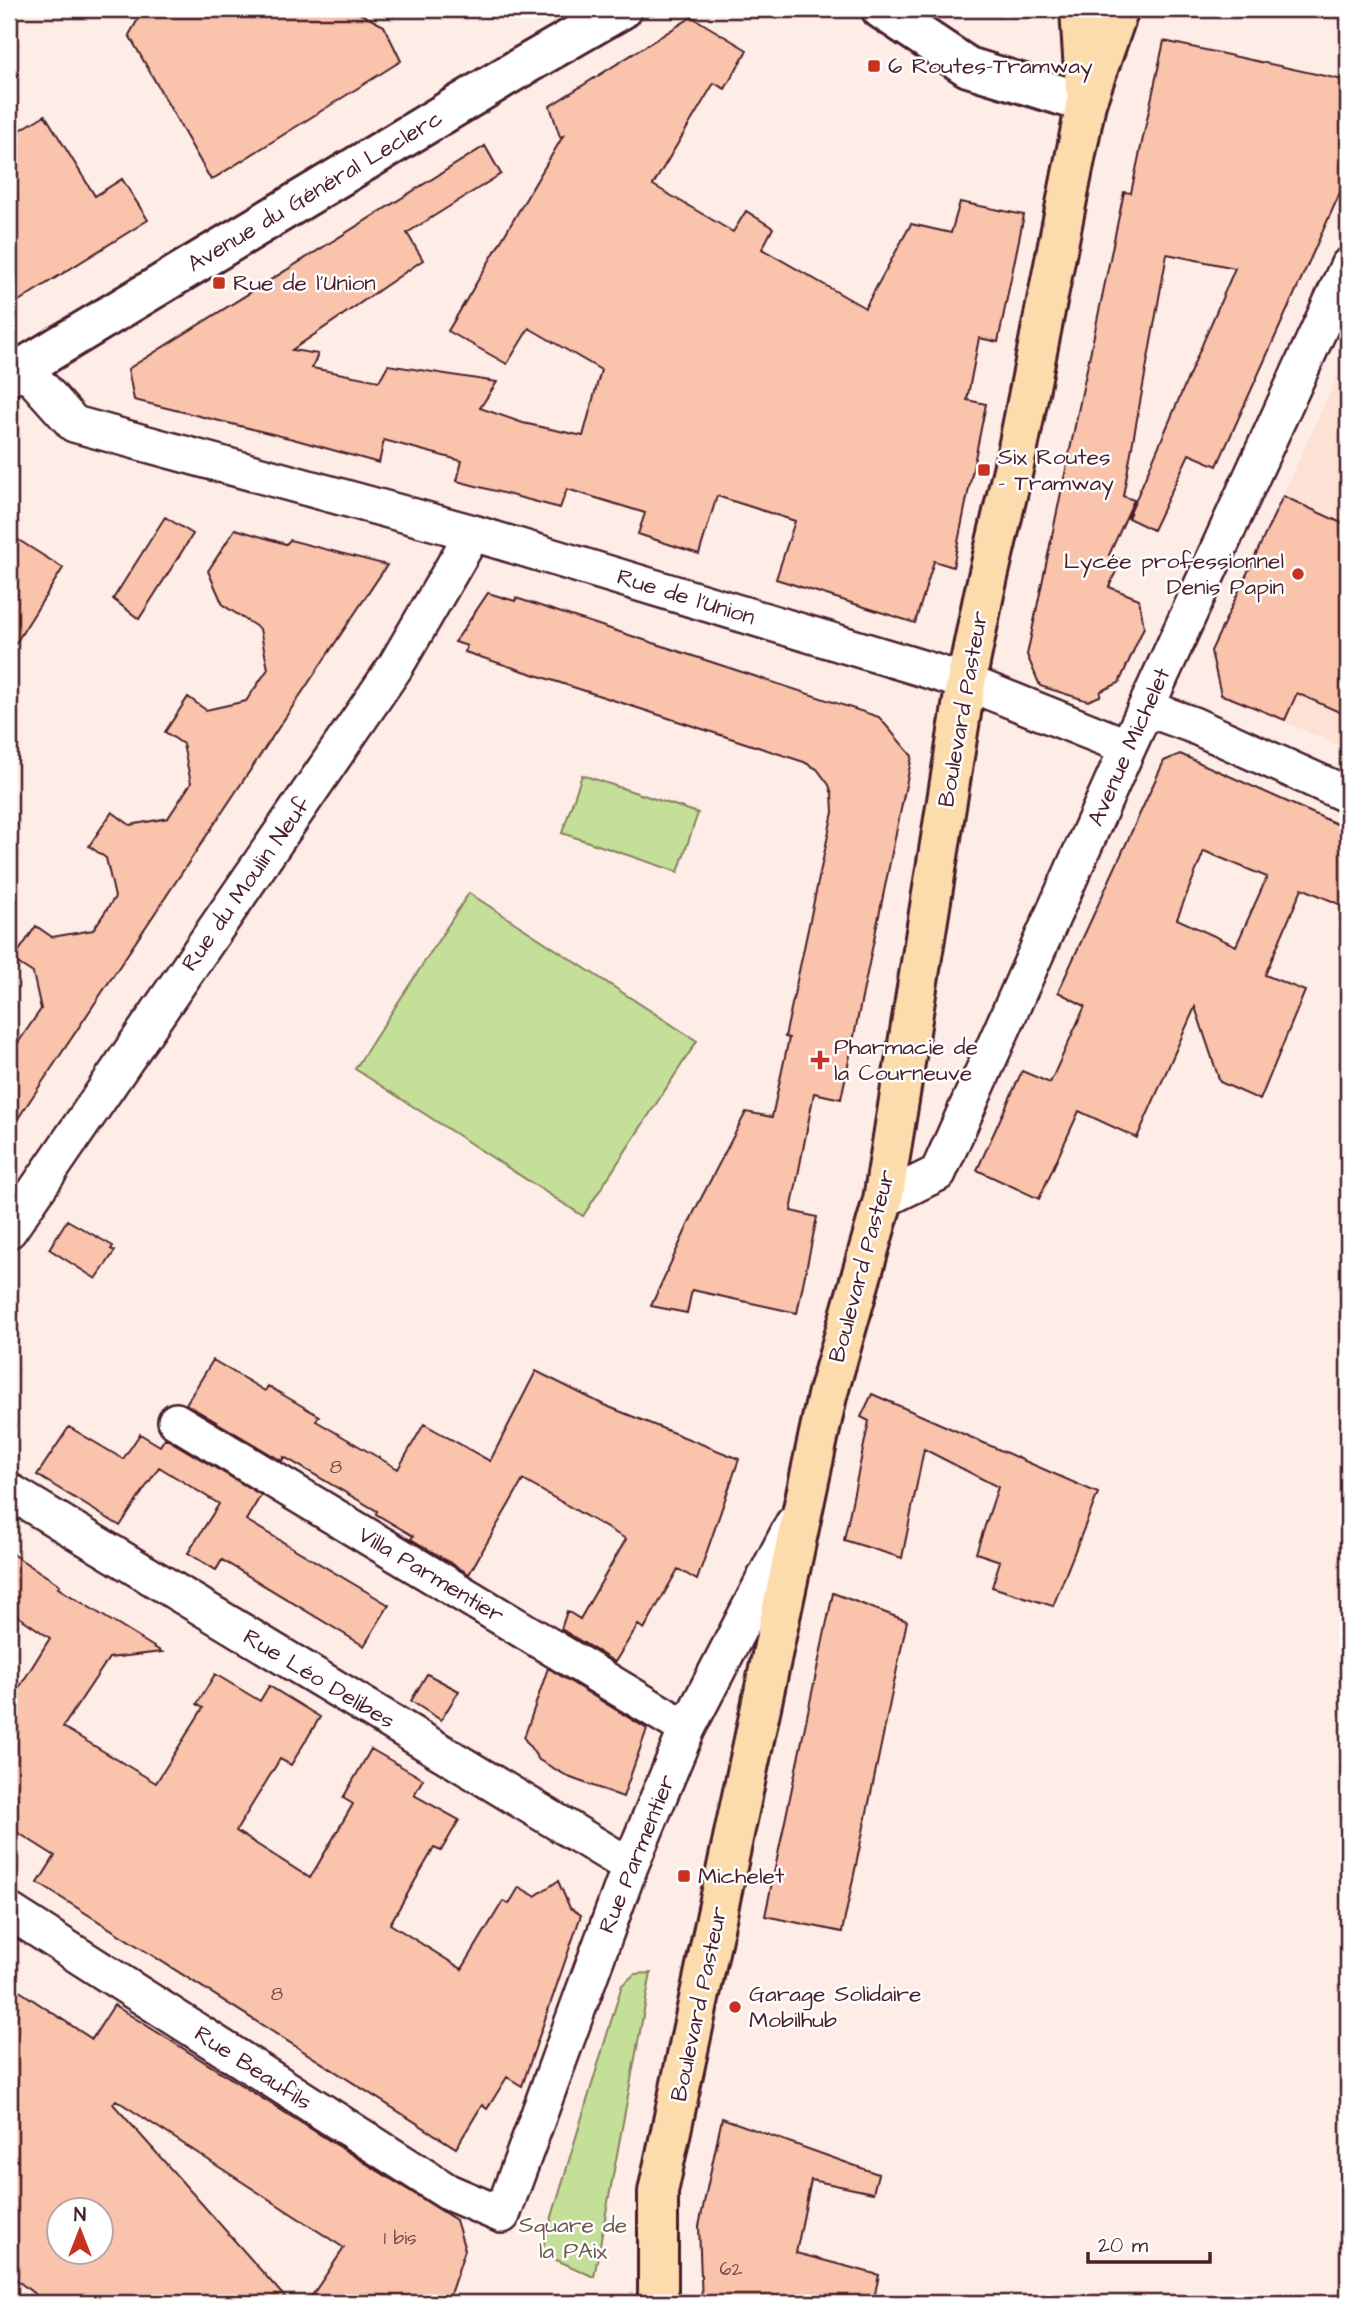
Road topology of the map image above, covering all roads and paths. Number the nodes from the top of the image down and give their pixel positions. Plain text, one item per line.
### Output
1 (622, 9) edge
2 (881, 9) edge
3 (1080, 9) edge
4 (1119, 9) edge
5 (1086, 103) junction
6 (1348, 266) edge
7 (16, 371) edge
8 (473, 533) junction
9 (966, 682) junction
10 (1146, 708) junction
11 (1128, 747) junction
12 (1348, 794) edge
13 (883, 1200) junction
14 (9, 1230) edge
15 (176, 1421) dead end
16 (9, 1491) edge
17 (803, 1506) junction
18 (687, 1729) junction
19 (630, 1866) junction
20 (9, 1911) edge
21 (502, 2215) joint
22 (658, 2303) edge

1 - 7 main road, Avenue du Général Leclerc
2 - 5 main road
3 - 5 main road, Boulevard Pasteur
4 - 5 main road, Boulevard Pasteur
5 - 9 main road, Boulevard Pasteur
6 - 10 street, Avenue Michelet
7 - 8 street, Rue de l'Union
8 - 9 street, Rue de l'Union
8 - 14 street, Rue du Moulin Neuf
9 - 11 street, Rue de l'Union
9 - 13 main road, Boulevard Pasteur
10 - 11 street, Avenue Michelet
10 - 12 street
11 - 13 street, Avenue Michelet
13 - 17 main road, Boulevard Pasteur
15 - 18 street, Villa Parmentier
16 - 19 street, Rue Léo Delibes
17 - 18 street, Rue Parmentier
17 - 22 main road, Boulevard Pasteur
18 - 19 street, Rue Parmentier
19 - 21 street, Rue Parmentier
20 - 21 street, Rue Beaufils

